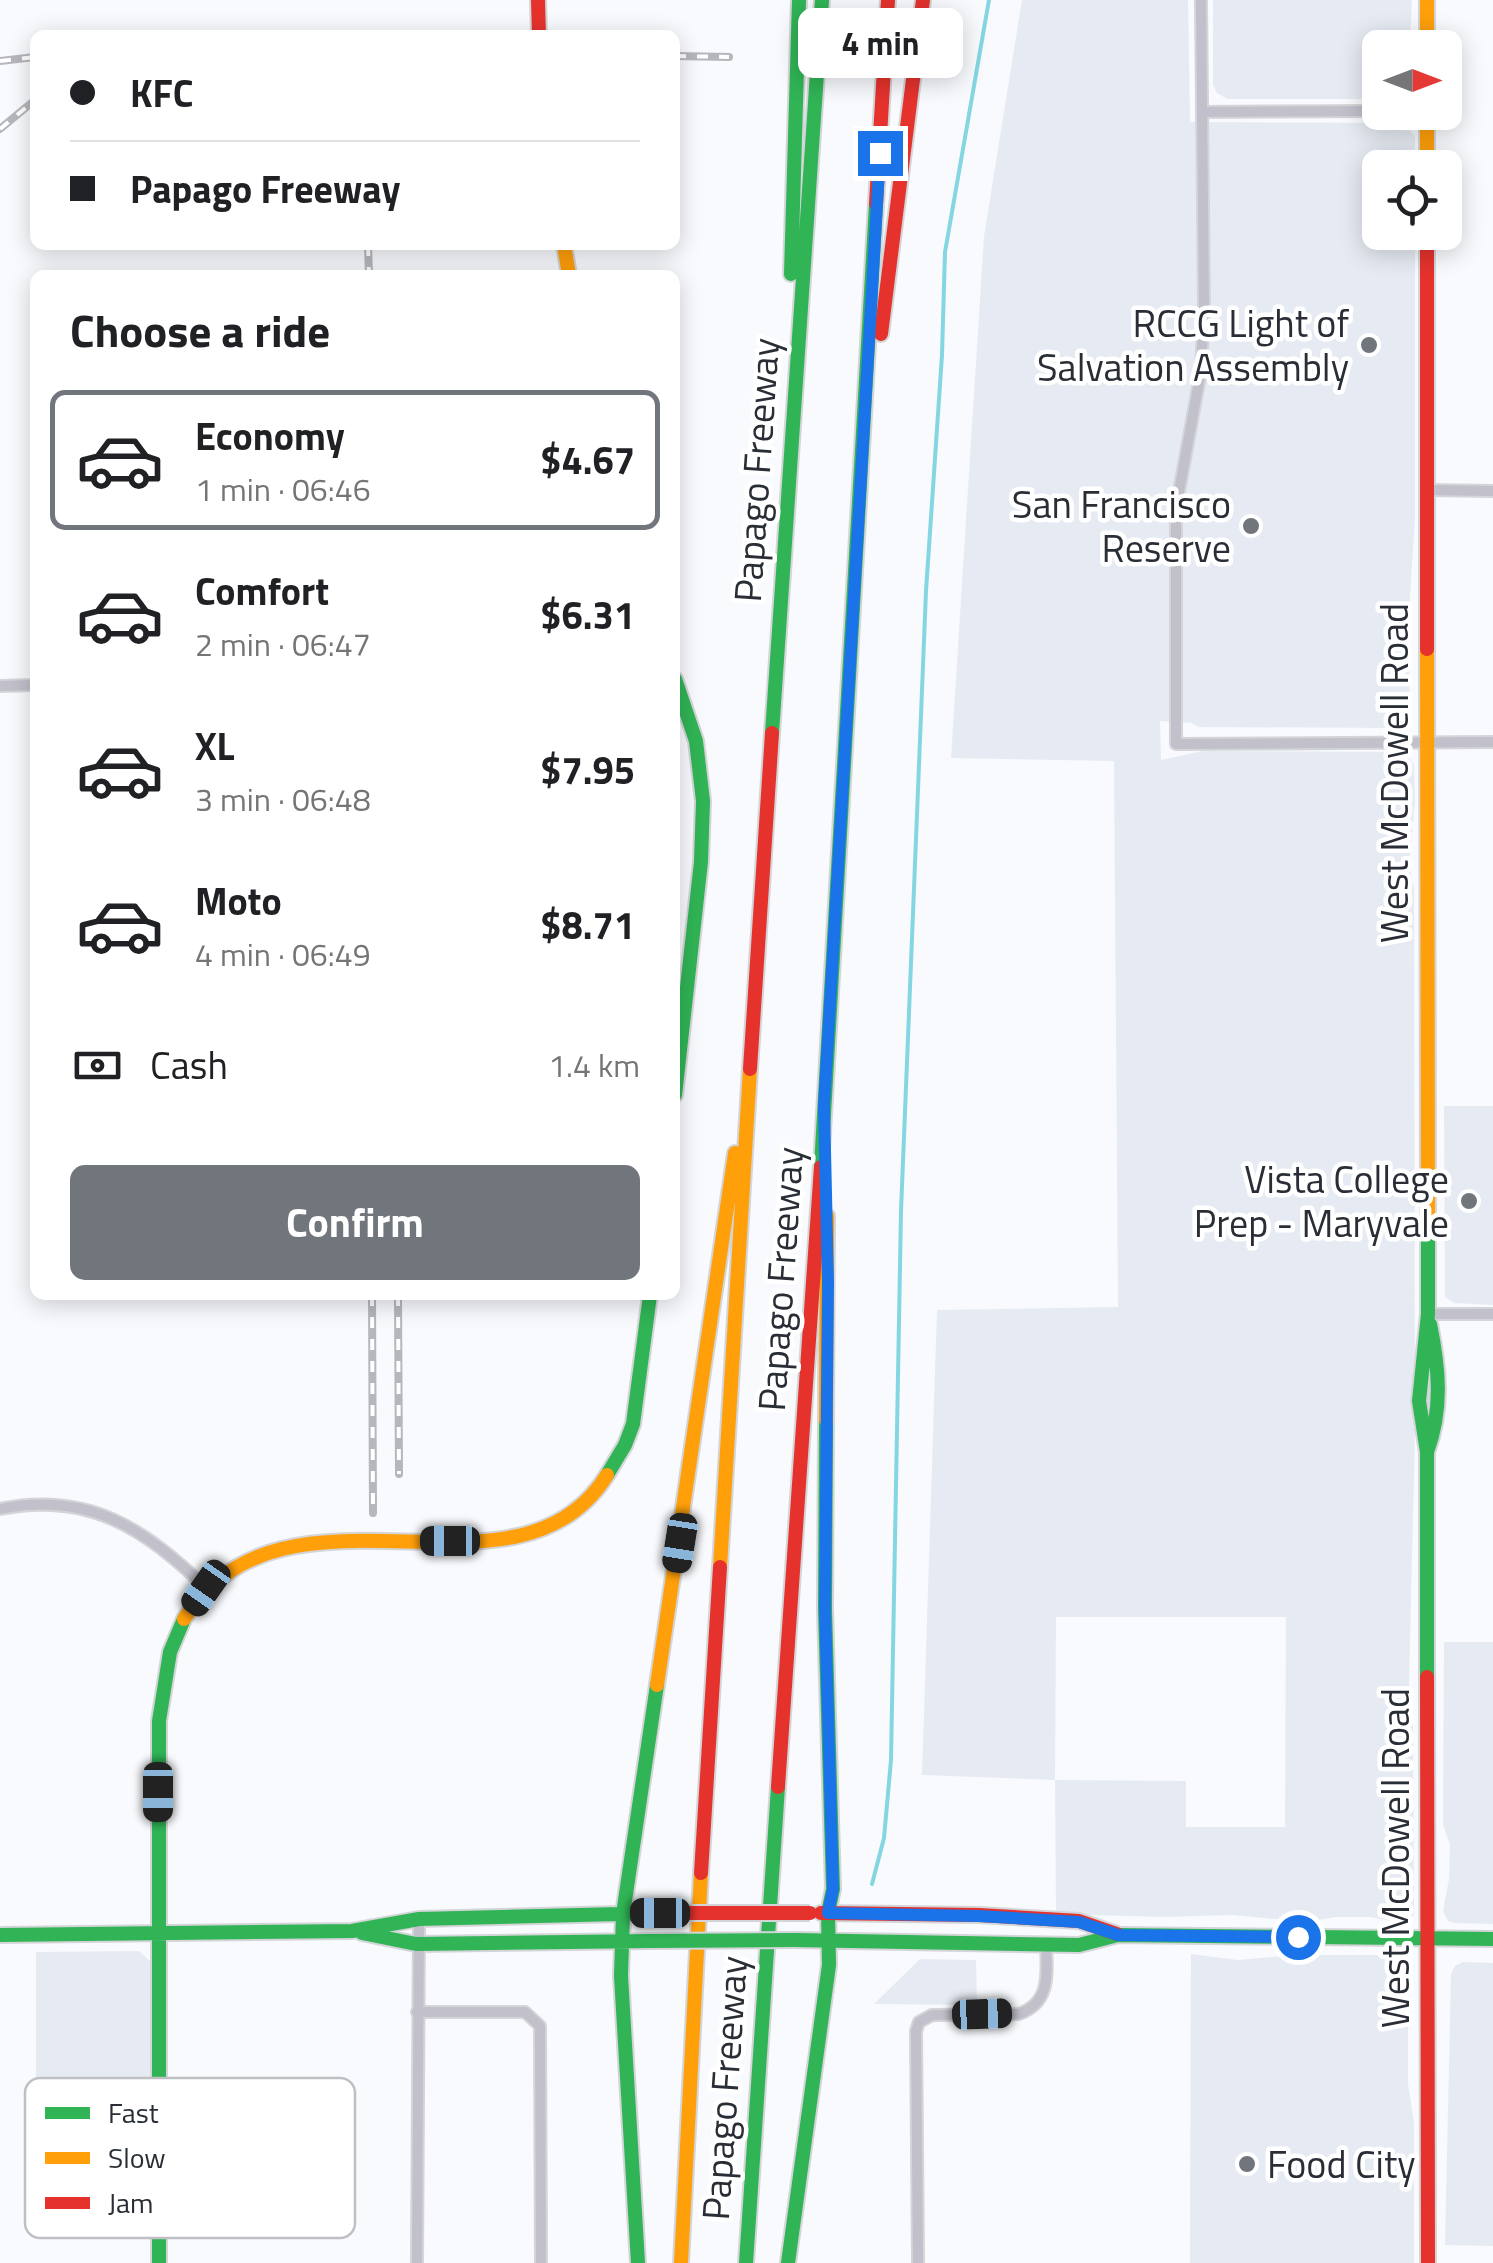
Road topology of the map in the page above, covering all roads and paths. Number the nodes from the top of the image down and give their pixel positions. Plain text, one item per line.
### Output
1 (538, 0) edge
2 (799, 0) edge
3 (822, 0) edge
4 (888, 0) edge
5 (924, 0) edge
6 (1201, 0) edge
7 (1427, 0) edge
8 (539, 30) edge
9 (1427, 30) edge
10 (1203, 112) junction
11 (1362, 112) edge
12 (1427, 250) edge
13 (789, 456) junction
14 (864, 458) junction
15 (1426, 490) junction
16 (1493, 490) edge
17 (30, 685) edge
18 (0, 686) edge
19 (680, 689) edge
20 (1426, 741) junction
21 (1493, 742) edge
22 (752, 1049) junction
23 (680, 1051) edge
24 (824, 1106) junction
25 (649, 1300) edge
26 (1428, 1314) junction
27 (1493, 1314) edge
28 (0, 1509) edge
29 (206, 1588) junction
30 (828, 1913) junction
31 (624, 1914) junction
32 (418, 1919) junction
33 (1079, 1922) junction
34 (352, 1931) junction
35 (0, 1934) edge
36 (158, 1934) junction
37 (1118, 1935) junction
38 (1428, 1938) junction
39 (1493, 1939) edge
40 (622, 1942) junction
41 (826, 1942) junction
42 (416, 1944) junction
43 (1046, 1945) junction
44 (1079, 1945) junction
45 (416, 2012) junction
46 (159, 2078) edge
47 (160, 2238) edge
48 (160, 2263) edge
49 (416, 2263) edge
50 (541, 2263) edge
51 (638, 2263) edge
52 (681, 2263) edge
53 (746, 2263) edge
54 (788, 2263) edge
55 (918, 2263) edge
56 (1428, 2263) edge

1 - 8 main road
2 - 13 main road
3 - 13 main road, Papago Freeway
4 - 14 main road, Papago Freeway
5 - 14 main road
6 - 10 street
7 - 9 main road
10 - 11 street
10 - 20 street
12 - 15 main road, West McDowell Road
13 - 22 main road, Papago Freeway
14 - 24 main road, Papago Freeway
15 - 16 street
15 - 20 main road, West McDowell Road
17 - 18 street
19 - 23 main road
20 - 21 street
20 - 26 main road, West McDowell Road
22 - 31 main road
22 - 52 main road, Papago Freeway
24 - 30 main road
24 - 53 main road, Papago Freeway
25 - 29 main road
26 - 27 street
26 - 38 main road, West McDowell Road
28 - 29 street
29 - 36 main road
30 - 31 main road, bridge
30 - 33 main road
30 - 41 main road
31 - 32 main road
31 - 40 main road
32 - 34 main road
32 - 42 street
33 - 37 main road
33 - 43 main road
33 - 44 main road
34 - 36 main road
34 - 42 main road
35 - 36 main road
36 - 46 main road
37 - 38 main road
37 - 44 main road
38 - 39 main road
38 - 56 main road, West McDowell Road
40 - 41 main road, bridge
40 - 42 main road
40 - 51 main road
41 - 43 main road
41 - 54 main road
42 - 45 street
43 - 44 main road
43 - 55 street
45 - 49 street
45 - 50 street
47 - 48 main road

